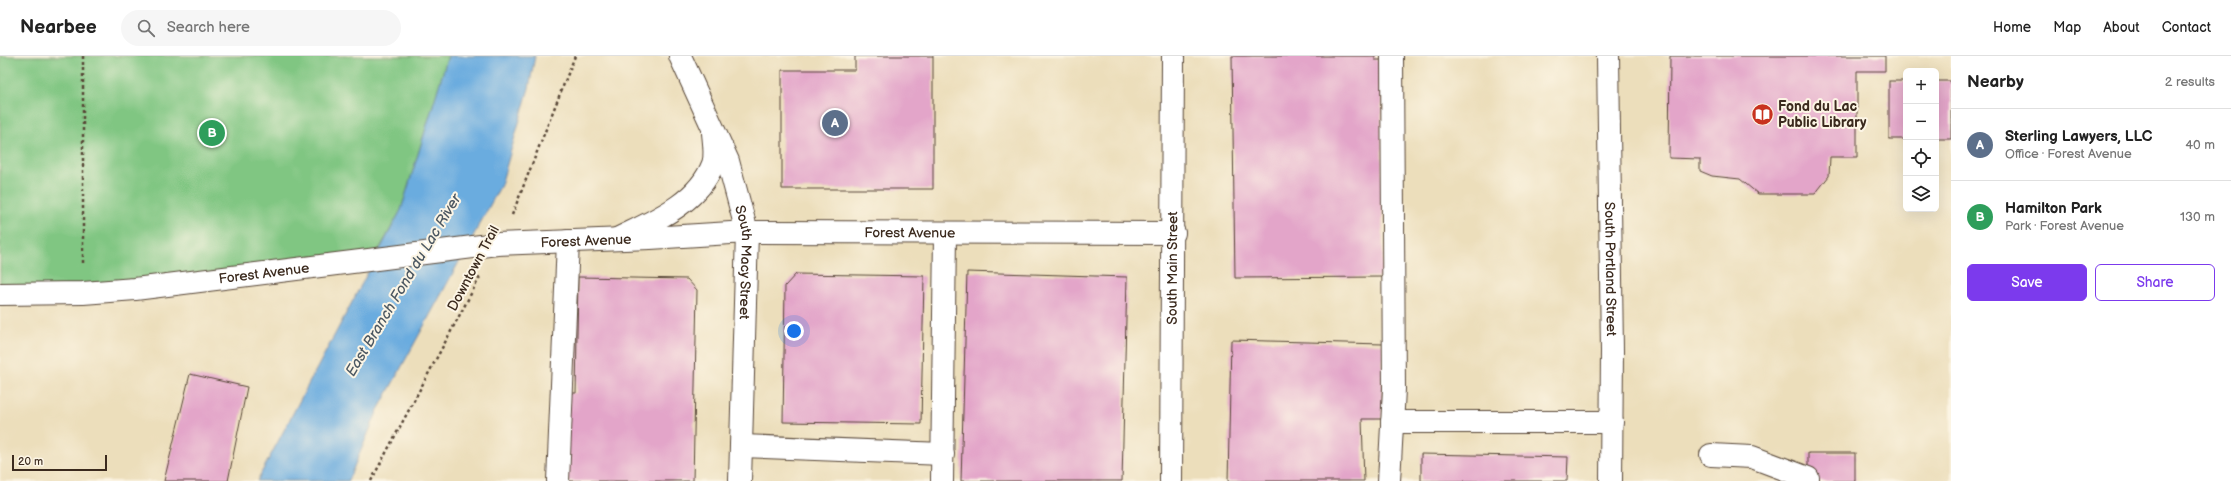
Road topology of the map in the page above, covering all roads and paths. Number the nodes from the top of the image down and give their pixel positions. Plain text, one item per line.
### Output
1 (83, 56) edge
2 (575, 56) edge
3 (680, 56) edge
4 (1174, 56) edge
5 (1392, 56) edge
6 (1608, 56) edge
7 (713, 124) junction
8 (747, 232) junction
9 (945, 232) junction
10 (1174, 233) junction
11 (617, 239) junction
12 (568, 242) junction
13 (487, 245) junction
14 (0, 294) edge
15 (83, 294) junction
16 (1392, 422) junction
17 (1612, 422) junction
18 (741, 446) junction
19 (943, 454) junction
20 (1711, 455) dead end
21 (1808, 478) dead end
22 (371, 481) edge
23 (558, 481) edge
24 (740, 481) edge
25 (942, 481) edge
26 (1171, 481) edge
27 (1389, 481) edge
28 (1611, 481) edge

1 - 15 path
2 - 13 path, Downtown Trail
3 - 7 street, South Macy Street
4 - 10 street, South Main Street
5 - 16 street
6 - 17 street, South Portland Street
7 - 8 street, South Macy Street
7 - 11 street
8 - 9 street, Forest Avenue
8 - 11 street, Forest Avenue
8 - 18 street, South Macy Street
9 - 10 street, Forest Avenue
9 - 19 street
10 - 26 street, South Main Street
11 - 12 street, Forest Avenue
12 - 13 street, Forest Avenue
12 - 23 street
13 - 15 street, Forest Avenue
13 - 22 path, Downtown Trail
14 - 15 street, Forest Avenue
16 - 17 street
16 - 27 street
17 - 28 street, South Portland Street
18 - 19 street
18 - 24 street, South Macy Street
19 - 25 street
20 - 21 street

